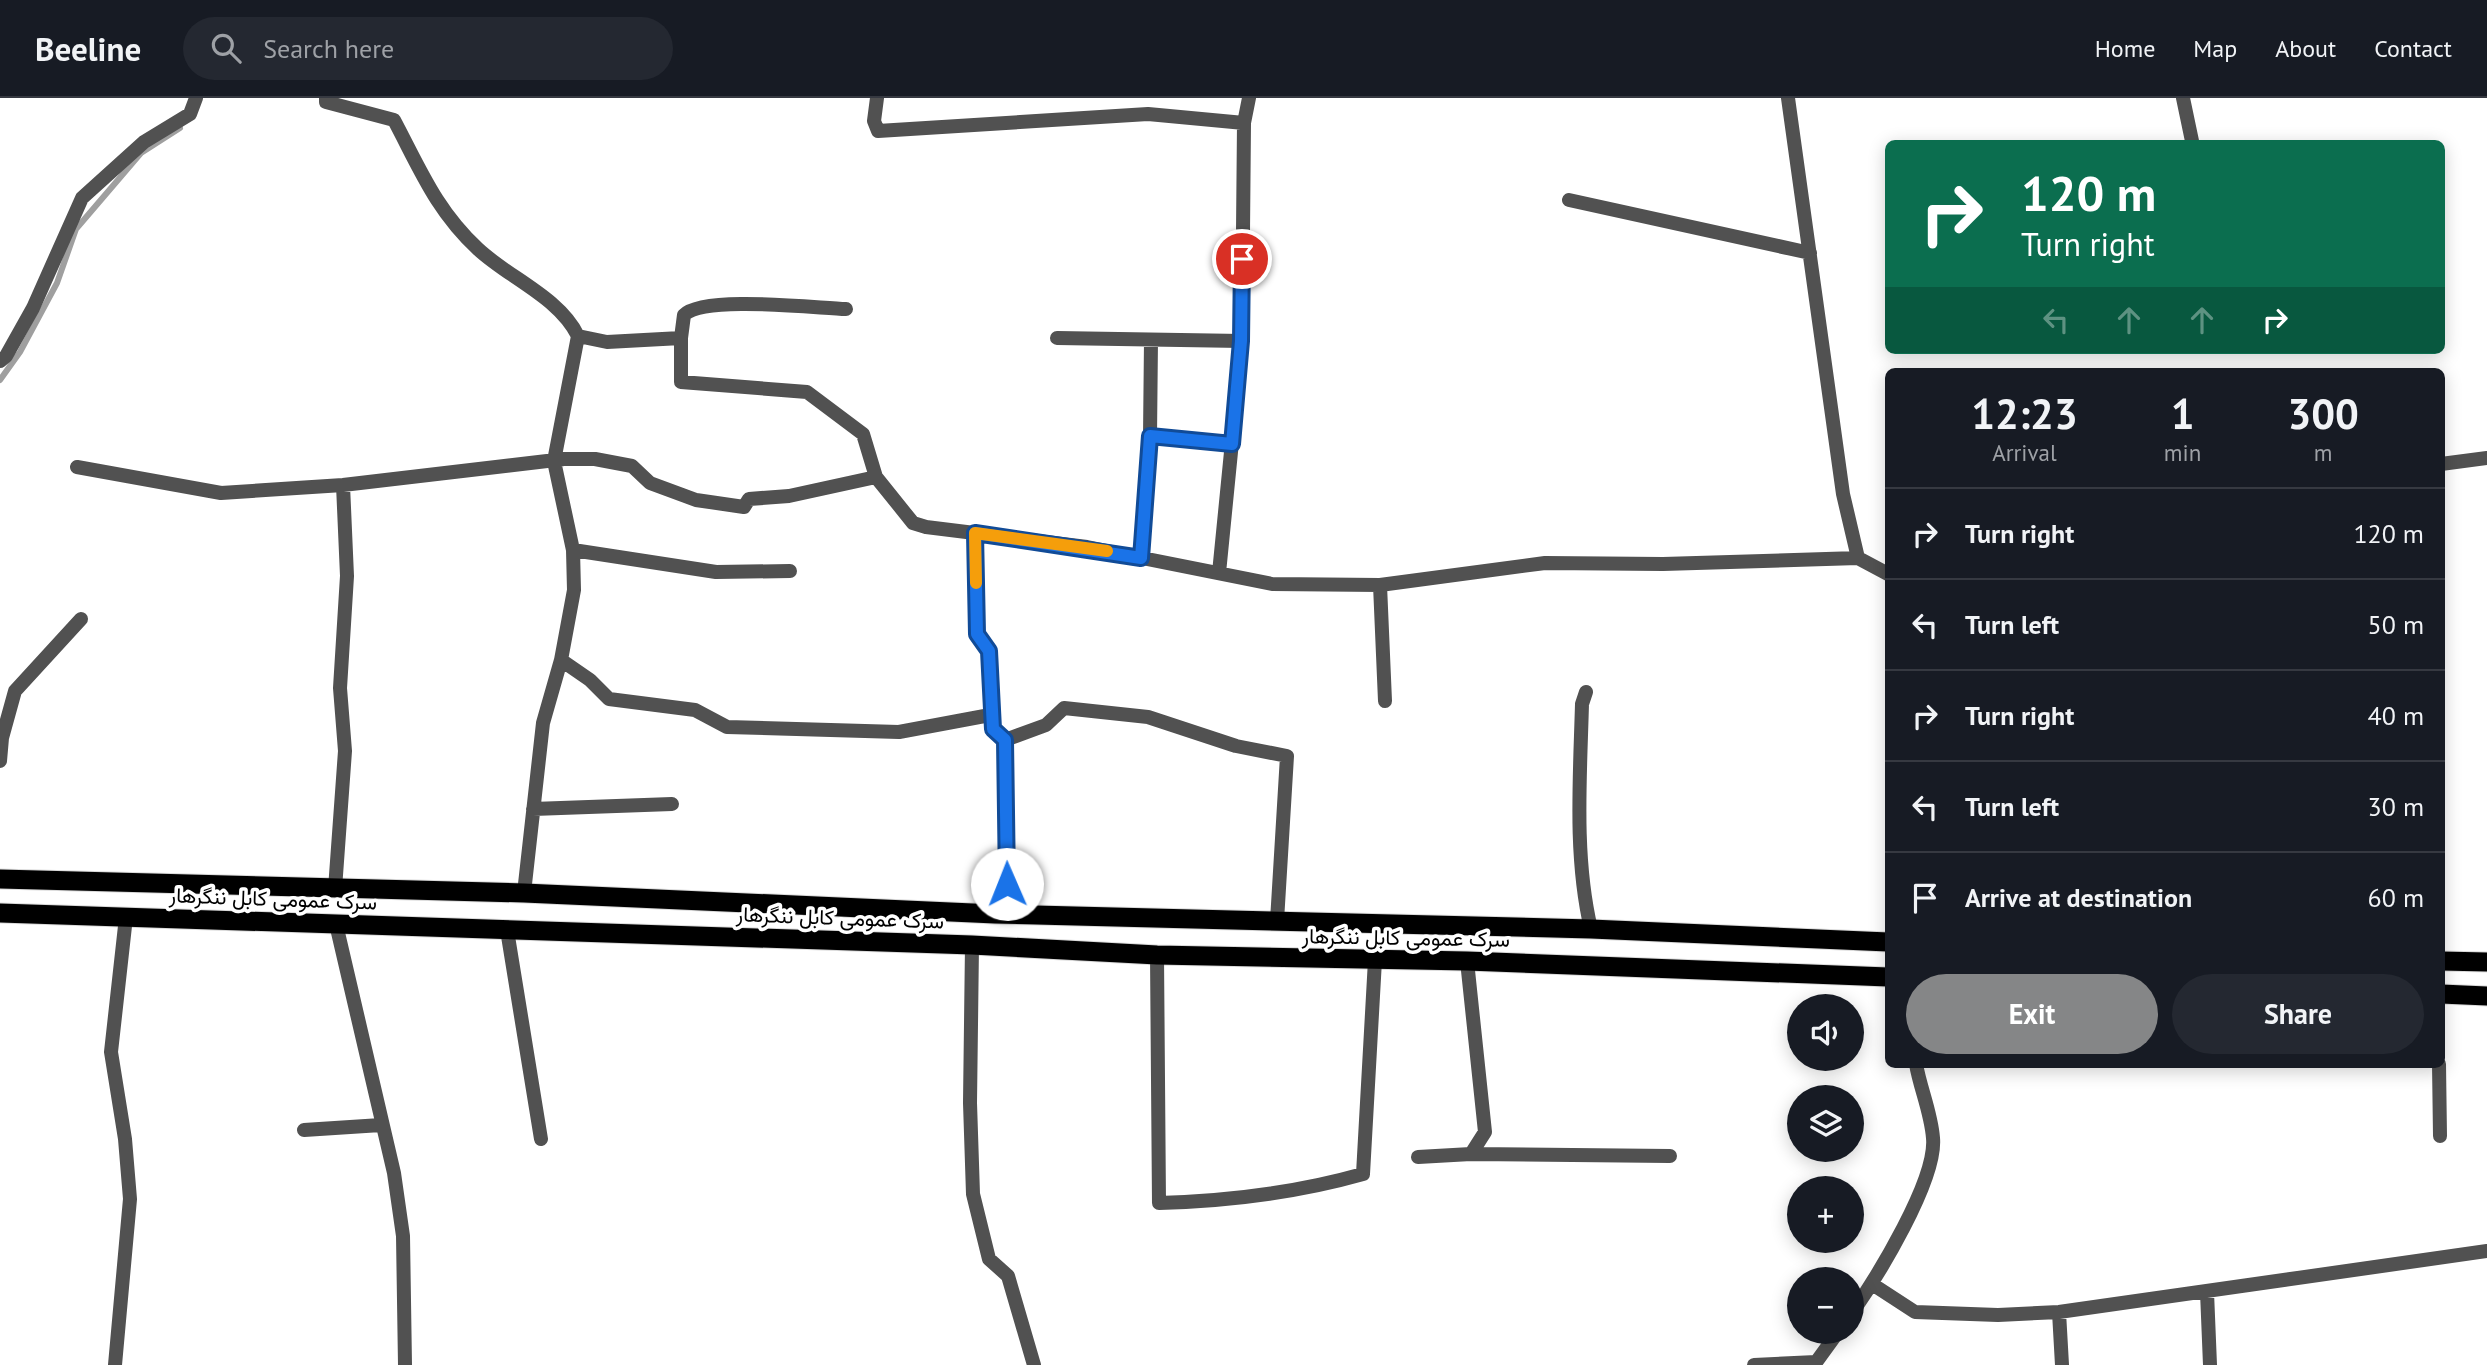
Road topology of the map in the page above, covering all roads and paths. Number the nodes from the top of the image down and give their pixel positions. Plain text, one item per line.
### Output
1 (196, 98) edge
2 (326, 98) edge
3 (877, 98) edge
4 (1146, 98) edge
5 (1250, 98) edge
6 (1788, 98) edge
7 (2183, 98) edge
8 (1148, 114) junction
9 (1244, 123) junction
10 (2192, 140) edge
11 (1569, 200) dead end
12 (1810, 253) junction
13 (846, 309) dead end
14 (578, 336) junction
15 (681, 338) junction
16 (1057, 338) dead end
17 (1152, 340) junction
18 (1241, 341) junction
19 (0, 362) edge
20 (1150, 436) junction
21 (1232, 444) junction
22 (2487, 458) edge
23 (554, 461) junction
24 (2445, 463) edge
25 (77, 467) dead end
26 (876, 477) junction
27 (343, 485) junction
28 (975, 533) junction
29 (573, 550) junction
30 (1141, 558) junction
31 (1858, 558) junction
32 (790, 571) dead end
33 (1885, 572) edge
34 (1219, 573) junction
35 (1380, 585) junction
36 (81, 619) dead end
37 (561, 660) junction
38 (1587, 692) dead end
39 (1385, 701) dead end
40 (990, 715) junction
41 (1005, 740) junction
42 (0, 761) edge
43 (672, 804) dead end
44 (533, 808) junction
45 (0, 879) edge
46 (335, 889) junction
47 (524, 893) junction
48 (0, 913) edge
49 (995, 914) junction
50 (126, 917) junction
51 (1277, 922) junction
52 (336, 924) junction
53 (1591, 929) junction
54 (508, 930) junction
55 (1885, 942) edge
56 (972, 945) junction
57 (1157, 955) junction
58 (1376, 960) junction
59 (1467, 961) junction
60 (2445, 961) edge
61 (2487, 962) edge
62 (1885, 977) edge
63 (2445, 994) edge
64 (2487, 996) edge
65 (1917, 1068) edge
66 (2439, 1068) edge
67 (381, 1125) junction
68 (304, 1130) dead end
69 (2440, 1136) dead end
70 (541, 1139) dead end
71 (1471, 1154) junction
72 (1670, 1156) dead end
73 (1418, 1157) dead end
74 (2487, 1251) edge
75 (1872, 1284) junction
76 (2207, 1292) junction
77 (1864, 1296) edge
78 (2059, 1312) junction
79 (1829, 1344) edge
80 (1815, 1363) edge
81 (115, 1365) edge
82 (405, 1365) edge
83 (1034, 1365) edge
84 (1754, 1365) edge
85 (2062, 1365) edge
86 (2210, 1365) edge

1 - 19 street
2 - 14 street
3 - 8 street
4 - 8 street
5 - 9 street
6 - 12 street
7 - 10 street
8 - 9 street
9 - 18 street
11 - 12 street
12 - 31 street
13 - 15 street
14 - 15 street
14 - 23 street
15 - 26 street
16 - 17 street
17 - 18 street
17 - 20 street
18 - 21 street
20 - 21 street
20 - 30 street
21 - 34 street
22 - 24 street
23 - 26 street
23 - 27 street
23 - 29 street
25 - 27 street
26 - 28 street
27 - 46 street
28 - 30 street
28 - 40 street
29 - 32 street
29 - 37 street
30 - 34 street
31 - 33 street
31 - 35 street
34 - 35 street
35 - 39 street
36 - 42 street
37 - 40 street
37 - 44 street
38 - 53 street
40 - 41 street
41 - 49 street
41 - 51 street
43 - 44 street
44 - 47 street
45 - 46 highway, سرک عمومی کابل ننگرهار
46 - 47 highway, سرک عمومی کابل ننگرهار
47 - 49 highway, سرک عمومی کابل ننگرهار
48 - 50 highway, سرک عمومی کابل ننگرهار
49 - 51 highway, سرک عمومی کابل ننگرهار
50 - 52 highway, سرک عمومی کابل ننگرهار
50 - 81 street
51 - 53 highway, سرک عمومی کابل ننگرهار
52 - 54 highway, سرک عمومی کابل ننگرهار
52 - 67 street
53 - 55 highway, سرک عمومی کابل ننگرهار
54 - 56 highway, سرک عمومی کابل ننگرهار
54 - 70 street
56 - 57 highway, سرک عمومی کابل ننگرهار
56 - 83 street
57 - 58 highway, سرک عمومی کابل ننگرهار
57 - 58 street
58 - 59 highway, سرک عمومی کابل ننگرهار
59 - 62 highway, سرک عمومی کابل ننگرهار
59 - 71 street
60 - 61 highway
63 - 64 highway
65 - 75 street
66 - 69 street
67 - 68 street
67 - 82 street
71 - 72 street
71 - 73 street
74 - 76 street
75 - 77 street
75 - 78 street
76 - 78 street
76 - 86 street
78 - 85 street
79 - 80 street
80 - 84 street

